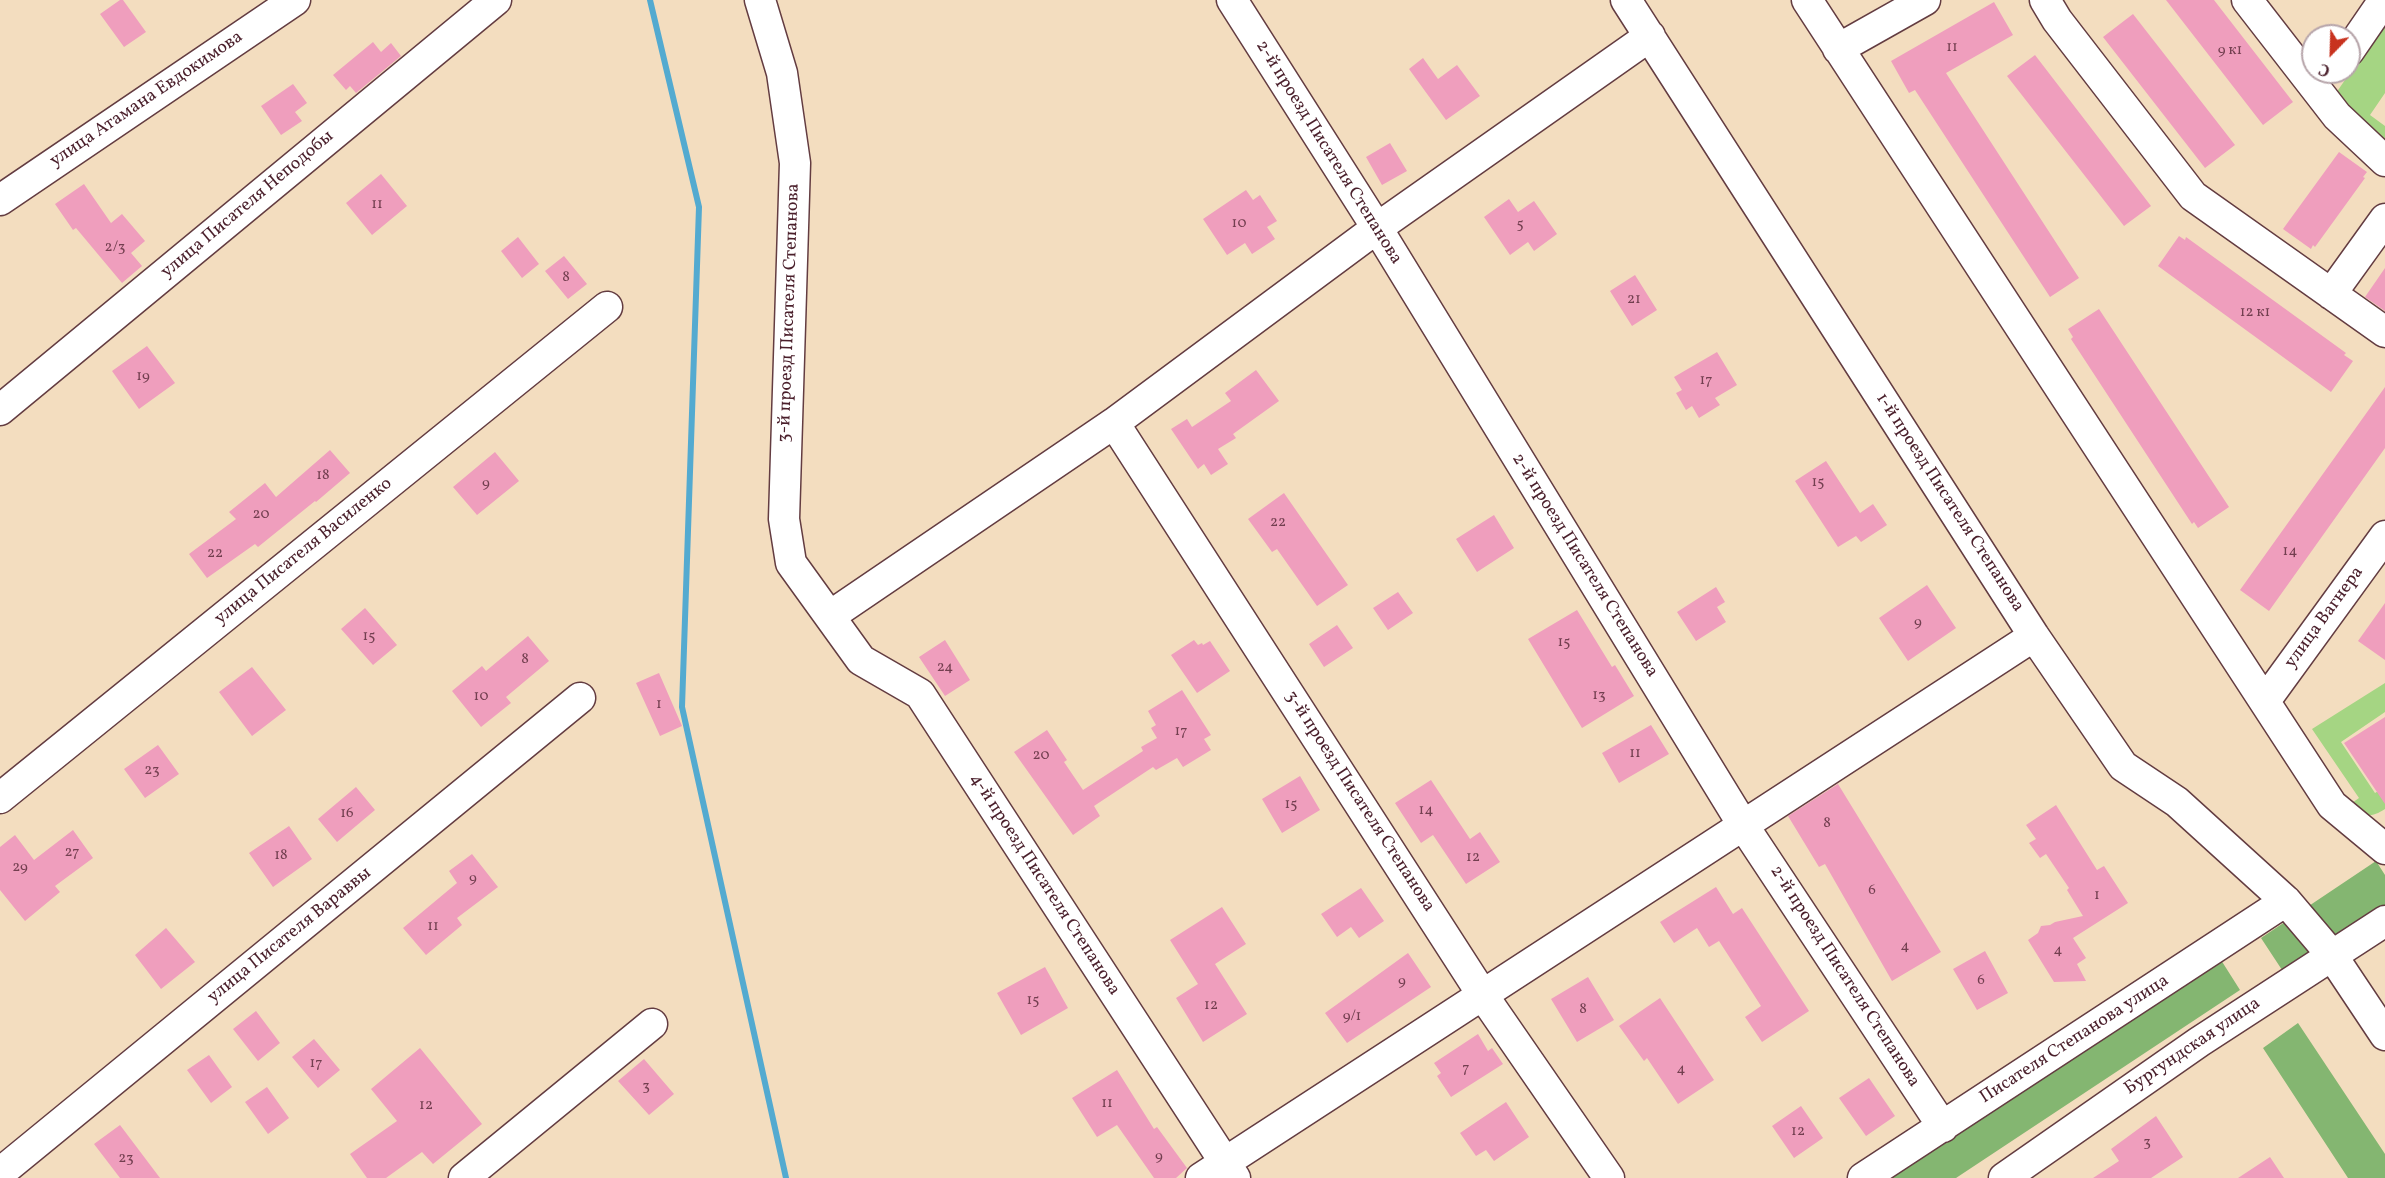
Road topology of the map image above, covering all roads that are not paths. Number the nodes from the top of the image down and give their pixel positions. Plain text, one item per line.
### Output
1 (295, 0) edge
2 (496, 0) edge
3 (760, 0) edge
4 (1232, 0) edge
5 (1626, 0) edge
6 (1807, 0) edge
7 (1925, 0) edge
8 (2045, 0) edge
9 (2247, 0) edge
10 (2384, 0) edge
11 (2361, 34) edge
12 (1650, 36) junction
13 (1838, 49) junction
14 (2301, 56) edge
15 (2327, 84) edge
16 (2385, 161) edge
17 (0, 200) edge
18 (2385, 219) edge
19 (1377, 228) junction
20 (2331, 294) junction
21 (607, 307) dead end
22 (2385, 332) edge
23 (0, 410) edge
24 (1114, 423) junction
25 (2385, 536) edge
26 (830, 616) junction
27 (2034, 636) junction
28 (580, 698) dead end
29 (2265, 701) junction
30 (0, 798) edge
31 (1743, 825) junction
32 (2379, 836) edge
33 (2286, 901) junction
34 (2385, 921) edge
35 (2331, 954) junction
36 (1482, 994) junction
37 (652, 1024) dead end
38 (2385, 1035) edge
39 (1943, 1127) junction
40 (0, 1173) edge
41 (1220, 1173) edge
42 (464, 1178) edge
43 (1609, 1178) edge
44 (1863, 1178) edge
45 (2004, 1178) edge

1 - 17 street, улица Атамана Евдокимова
2 - 23 street, улица Писателя Неподобы
3 - 26 street, 3-й проезд Писателя Степанова
4 - 19 street, 2-й проезд Писателя Степанова
5 - 12 street, 1-й проезд Писателя Степанова
6 - 13 street
7 - 13 street
8 - 20 street
9 - 14 street
10 - 11 street
12 - 19 street
12 - 27 street, 1-й проезд Писателя Степанова
13 - 29 street
15 - 16 street
18 - 20 street
19 - 24 street
19 - 31 street, 2-й проезд Писателя Степанова
20 - 22 street
21 - 30 street, улица Писателя Василенко
24 - 26 street
24 - 36 street, 3-й проезд Писателя Степанова
25 - 29 street, улица Вагнера
26 - 41 street, 4-й проезд Писателя Степанова
27 - 31 street
27 - 33 street, 1-й проезд Писателя Степанова
28 - 40 street, улица Писателя Вараввы
29 - 32 street
31 - 36 street
31 - 39 street, 2-й проезд Писателя Степанова
33 - 35 street, 1-й проезд Писателя Степанова
33 - 39 street, Писателя Степанова улица
34 - 35 street, Бургундская улица
35 - 38 street, 1-й проезд Писателя Степанова
35 - 45 street, Бургундская улица
36 - 41 street
36 - 43 street, 3-й проезд Писателя Степанова
37 - 42 street
39 - 44 street, Писателя Степанова улица

